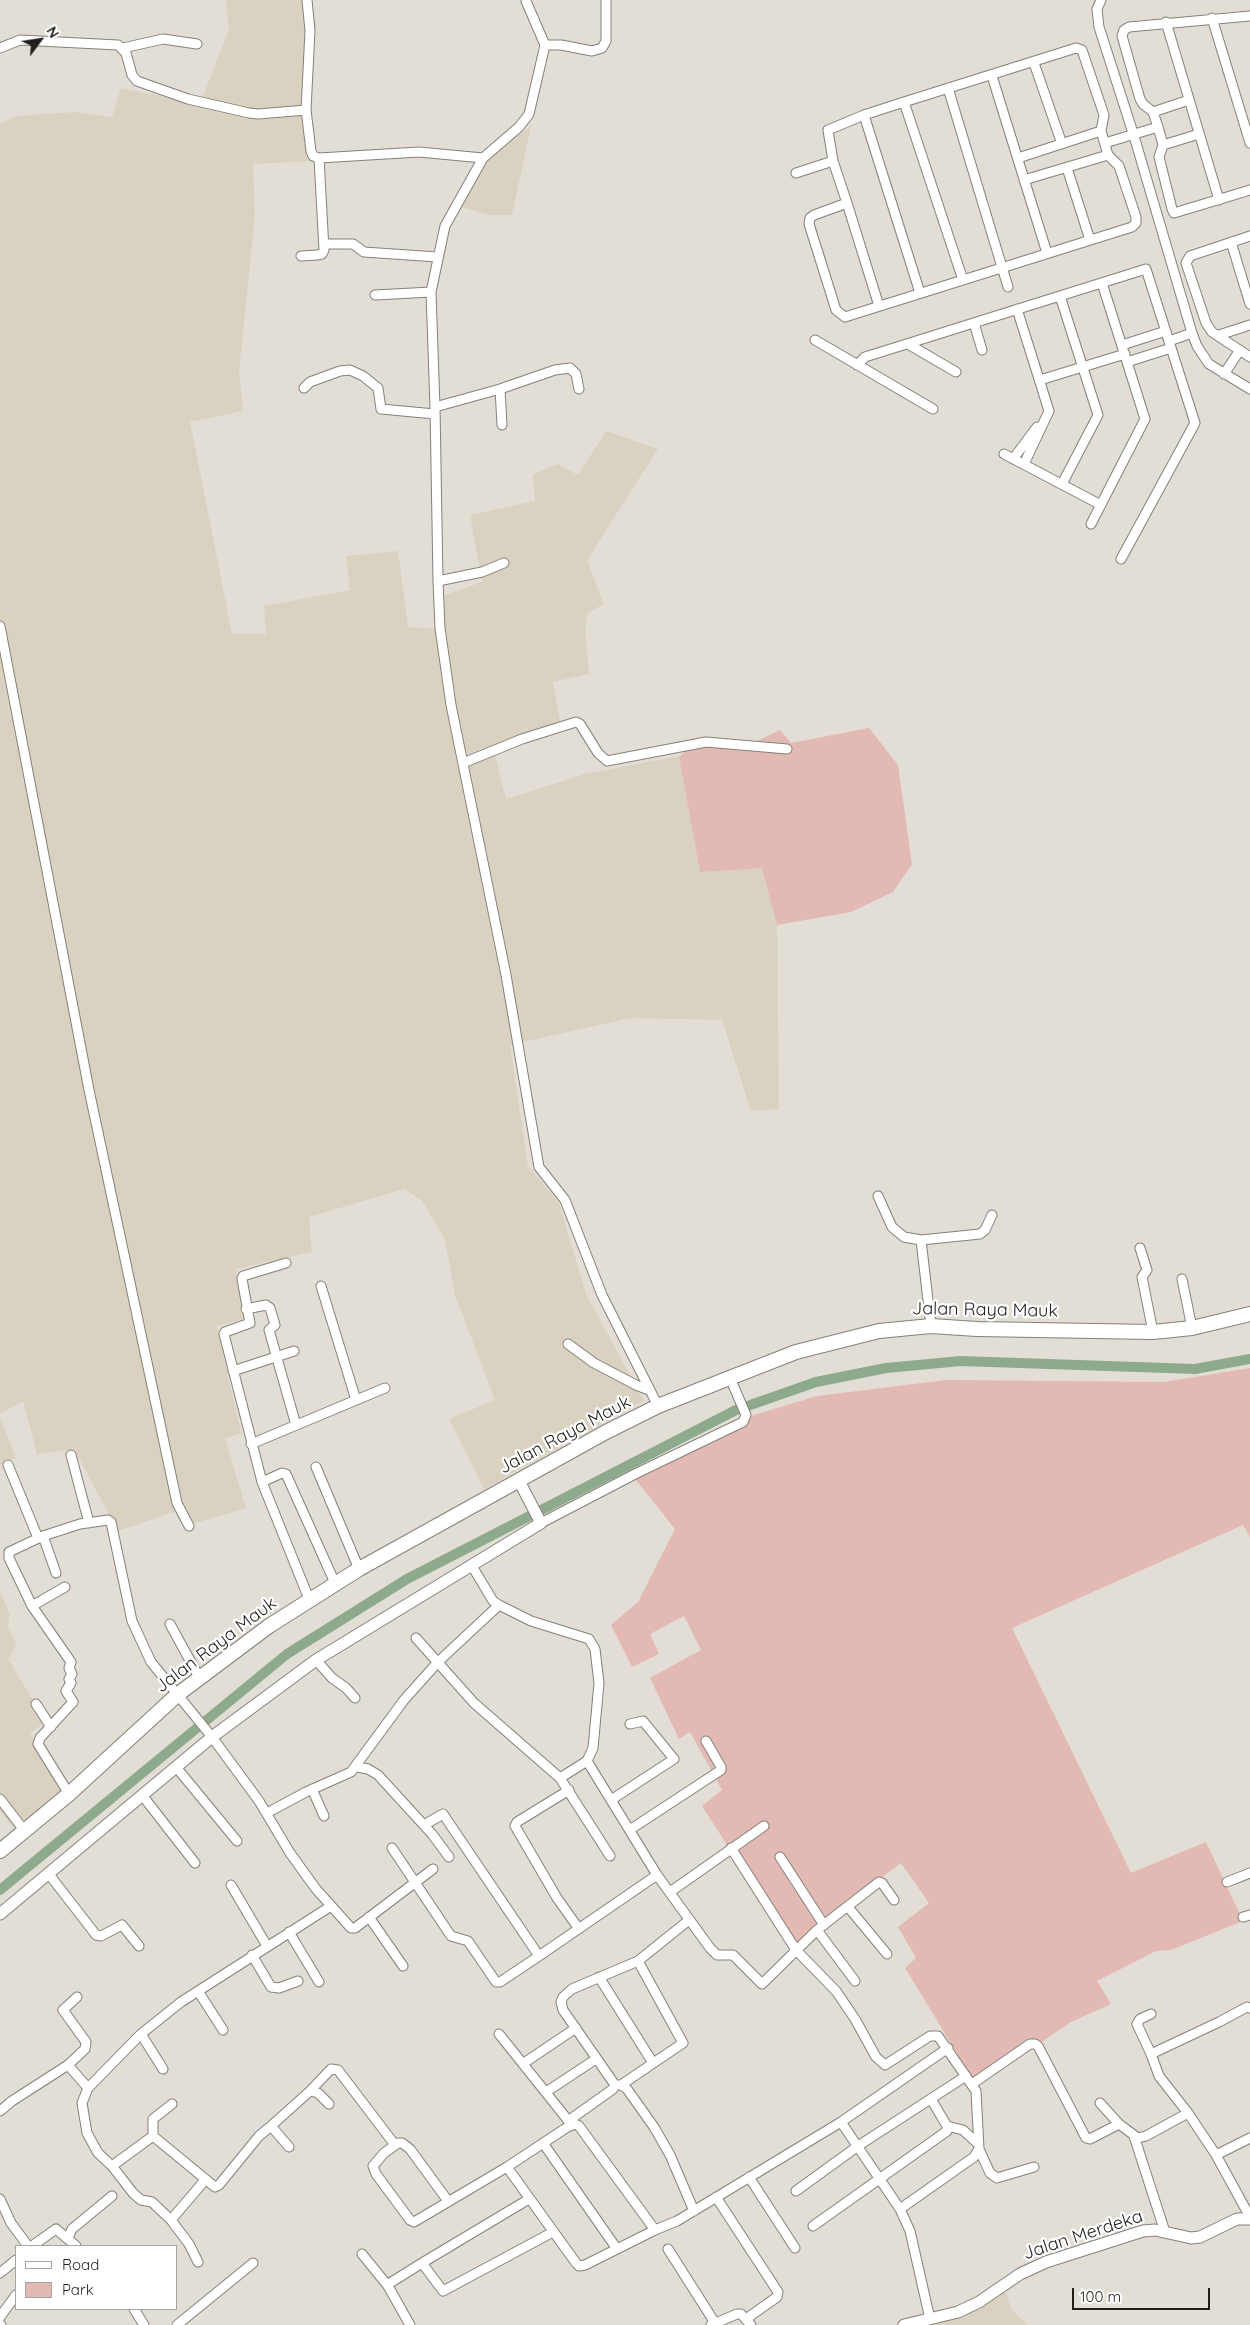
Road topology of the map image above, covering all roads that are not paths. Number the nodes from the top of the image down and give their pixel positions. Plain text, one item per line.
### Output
1 (307, 0) edge
2 (606, 0) edge
3 (1101, 0) edge
4 (526, 1) dead end
5 (1250, 16) edge
6 (1212, 18) junction
7 (1166, 22) junction
8 (197, 44) dead end
9 (545, 45) junction
10 (0, 48) edge
11 (123, 48) junction
12 (1034, 62) junction
13 (992, 76) junction
14 (948, 88) junction
15 (1189, 100) junction
16 (904, 102) junction
17 (306, 110) junction
18 (1153, 112) junction
19 (864, 115) junction
20 (1158, 127) junction
21 (1101, 131) junction
22 (1199, 134) junction
23 (1134, 136) junction
24 (1105, 143) junction
25 (1250, 143) edge
26 (1062, 144) junction
27 (1163, 145) junction
28 (1108, 155) junction
29 (319, 158) junction
30 (483, 158) junction
31 (1018, 158) junction
32 (833, 161) junction
33 (1067, 168) junction
34 (796, 174) dead end
35 (1024, 180) junction
36 (1250, 190) edge
37 (1219, 200) junction
38 (847, 203) junction
39 (1250, 236) edge
40 (1090, 240) junction
41 (1232, 242) junction
42 (324, 244) junction
43 (1047, 253) junction
44 (301, 256) dead end
45 (437, 257) junction
46 (1003, 267) junction
47 (962, 280) junction
48 (1102, 283) junction
49 (1008, 287) dead end
50 (431, 292) junction
51 (920, 293) junction
52 (375, 295) dead end
53 (1060, 296) junction
54 (1250, 304) edge
55 (879, 306) junction
56 (1017, 309) junction
57 (974, 323) junction
58 (1250, 325) edge
59 (1166, 331) junction
60 (1192, 333) junction
61 (1219, 335) junction
62 (815, 340) dead end
63 (908, 344) junction
64 (1170, 344) junction
65 (982, 350) dead end
66 (1240, 350) junction
67 (1125, 353) junction
68 (1250, 357) edge
69 (857, 365) junction
70 (1082, 367) junction
71 (956, 372) dead end
72 (1224, 374) junction
73 (1040, 380) junction
74 (304, 388) dead end
75 (500, 389) junction
76 (579, 389) dead end
77 (1250, 389) edge
78 (933, 409) dead end
79 (435, 410) junction
80 (1049, 410) junction
81 (502, 425) dead end
82 (1004, 454) dead end
83 (1013, 459) junction
84 (1024, 464) junction
85 (1062, 484) junction
86 (1101, 505) junction
87 (1091, 524) dead end
88 (1121, 559) dead end
89 (504, 563) dead end
90 (438, 582) junction
91 (0, 626) edge
92 (786, 749) dead end
93 (463, 763) junction
94 (878, 1196) dead end
95 (992, 1215) dead end
96 (921, 1240) junction
97 (1140, 1248) dead end
98 (286, 1262) dead end
99 (1182, 1279) dead end
100 (320, 1286) dead end
101 (246, 1309) junction
102 (1250, 1314) edge
103 (931, 1326) junction
104 (1192, 1328) junction
105 (1153, 1332) junction
106 (568, 1344) dead end
107 (294, 1351) dead end
108 (276, 1357) junction
109 (233, 1371) junction
110 (731, 1382) junction
111 (385, 1388) dead end
112 (649, 1390) junction
113 (356, 1400) junction
114 (658, 1406) junction
115 (296, 1425) junction
116 (251, 1444) junction
117 (71, 1455) dead end
118 (8, 1465) dead end
119 (316, 1467) dead end
120 (262, 1482) junction
121 (521, 1485) junction
122 (540, 1520) junction
123 (89, 1523) junction
124 (189, 1526) dead end
125 (41, 1537) junction
126 (472, 1566) junction
127 (359, 1569) junction
128 (56, 1573) dead end
129 (335, 1583) junction
130 (65, 1587) dead end
131 (309, 1598) junction
132 (499, 1605) junction
133 (32, 1606) junction
134 (170, 1624) dead end
135 (416, 1638) dead end
136 (316, 1660) junction
137 (438, 1662) junction
138 (199, 1677) junction
139 (181, 1698) junction
140 (355, 1698) dead end
141 (36, 1704) dead end
142 (630, 1724) dead end
143 (52, 1727) junction
144 (210, 1735) junction
145 (706, 1741) dead end
146 (587, 1761) junction
147 (176, 1767) junction
148 (356, 1767) junction
149 (560, 1778) junction
150 (312, 1789) junction
151 (569, 1790) junction
152 (69, 1794) junction
153 (142, 1795) junction
154 (0, 1799) edge
155 (610, 1800) junction
156 (267, 1813) junction
157 (324, 1816) dead end
158 (424, 1826) junction
159 (764, 1826) dead end
160 (631, 1829) junction
161 (24, 1830) junction
162 (236, 1842) dead end
163 (392, 1848) dead end
164 (730, 1848) junction
165 (0, 1850) edge
166 (449, 1856) dead end
167 (610, 1856) dead end
168 (780, 1857) dead end
169 (194, 1863) dead end
170 (433, 1869) dead end
171 (48, 1873) junction
172 (1250, 1873) edge
173 (657, 1875) junction
174 (1227, 1882) dead end
175 (415, 1884) junction
176 (231, 1886) dead end
177 (670, 1892) junction
178 (894, 1900) dead end
179 (331, 1906) junction
180 (848, 1907) junction
181 (0, 1914) edge
182 (369, 1918) junction
183 (689, 1920) junction
184 (579, 1928) junction
185 (820, 1928) junction
186 (289, 1932) junction
187 (139, 1946) dead end
188 (267, 1946) junction
189 (796, 1950) junction
190 (887, 1954) dead end
191 (252, 1955) junction
192 (539, 1956) junction
193 (638, 1961) junction
194 (403, 1966) dead end
195 (599, 1977) junction
196 (855, 1980) dead end
197 (298, 1981) dead end
198 (319, 1982) dead end
199 (198, 1991) junction
200 (77, 1997) dead end
201 (1250, 2008) edge
202 (1151, 2014) dead end
203 (576, 2028) junction
204 (223, 2030) dead end
205 (141, 2034) junction
206 (499, 2034) dead end
207 (948, 2048) junction
208 (1151, 2054) junction
209 (596, 2058) junction
210 (524, 2063) junction
211 (653, 2063) junction
212 (68, 2065) junction
213 (162, 2069) dead end
214 (969, 2080) junction
215 (618, 2085) junction
216 (88, 2088) junction
217 (310, 2091) junction
218 (546, 2092) junction
219 (931, 2099) junction
220 (1100, 2103) dead end
221 (172, 2104) dead end
222 (329, 2104) dead end
223 (0, 2111) edge
224 (1188, 2113) junction
225 (840, 2122) junction
226 (569, 2123) junction
227 (1119, 2124) junction
228 (270, 2126) junction
229 (947, 2126) junction
230 (153, 2136) junction
231 (1134, 2136) junction
232 (1250, 2138) edge
233 (543, 2142) junction
234 (395, 2145) junction
235 (858, 2146) junction
236 (978, 2146) junction
237 (289, 2147) dead end
238 (1216, 2155) junction
239 (112, 2166) junction
240 (507, 2167) junction
241 (1034, 2168) dead end
242 (749, 2177) junction
243 (880, 2179) junction
244 (205, 2180) junction
245 (796, 2191) dead end
246 (112, 2196) dead end
247 (716, 2197) junction
248 (0, 2199) edge
249 (529, 2199) junction
250 (448, 2201) junction
251 (900, 2209) junction
252 (694, 2211) junction
253 (1250, 2218) edge
254 (171, 2220) junction
255 (813, 2226) dead end
256 (655, 2230) junction
257 (553, 2232) junction
258 (1165, 2232) junction
259 (68, 2238) junction
260 (27, 2245) edge
261 (33, 2245) edge
262 (75, 2245) edge
263 (795, 2248) dead end
264 (617, 2249) junction
265 (668, 2249) dead end
266 (362, 2254) dead end
267 (15, 2262) edge
268 (198, 2262) dead end
269 (422, 2262) junction
270 (253, 2263) dead end
271 (0, 2273) edge
272 (388, 2286) junction
273 (15, 2295) edge
274 (135, 2310) edge
275 (0, 2317) edge
276 (930, 2320) junction
277 (748, 2322) edge
278 (713, 2324) edge
279 (144, 2325) edge
280 (177, 2325) edge
281 (410, 2325) edge
282 (904, 2325) edge

1 - 17 street
2 - 9 street
3 - 23 street
4 - 9 street
5 - 6 street
6 - 7 street
6 - 25 street
7 - 15 street
7 - 18 street
8 - 11 street
9 - 30 street
10 - 11 street
11 - 17 street
12 - 13 street
12 - 21 street
12 - 26 street
13 - 14 street
13 - 31 street
14 - 16 street
14 - 46 street
15 - 18 street
15 - 22 street
16 - 19 street
16 - 47 street
17 - 29 street
18 - 20 street
19 - 32 street
19 - 51 street
20 - 23 street
20 - 27 street
21 - 24 street
21 - 26 street
22 - 27 street
22 - 37 street
23 - 24 street
23 - 60 street
24 - 28 street
26 - 31 street
27 - 37 street
28 - 33 street
28 - 40 street
29 - 30 street
29 - 42 street
30 - 45 street
31 - 35 street
32 - 34 street
32 - 38 street
33 - 35 street
33 - 40 street
35 - 43 street
36 - 37 street
38 - 55 street
38 - 55 street
39 - 41 street
40 - 43 street
41 - 54 street
41 - 61 street
42 - 44 street
42 - 45 street
43 - 46 street
45 - 50 street
46 - 47 street
46 - 49 street
47 - 51 street
48 - 53 street
48 - 59 street
48 - 67 street
50 - 52 street
50 - 79 street
51 - 55 street
53 - 56 street
53 - 70 street
56 - 57 street
56 - 73 street
57 - 63 street
57 - 65 street
58 - 61 street
59 - 64 street
59 - 67 street
60 - 64 street
60 - 72 street
61 - 66 street
62 - 69 street
63 - 69 street
63 - 71 street
64 - 67 street
64 - 88 street
66 - 68 street
66 - 72 street
67 - 70 street
67 - 86 street
69 - 78 street
70 - 73 street
70 - 85 street
72 - 77 street
73 - 80 street
74 - 79 street
75 - 76 street
75 - 79 street
75 - 81 street
79 - 90 street
80 - 83 street
80 - 84 street
82 - 83 street
83 - 84 street
84 - 85 street
85 - 86 street
86 - 87 street
89 - 90 street
90 - 93 street
91 - 124 street
92 - 93 street
93 - 112 street
94 - 96 street
95 - 96 street
96 - 103 street
97 - 105 street
98 - 101 street
99 - 104 street
100 - 113 street
101 - 108 street
101 - 109 street
102 - 104 main road, Jalan Raya Mauk
103 - 105 main road, Jalan Raya Mauk
103 - 110 main road, Jalan Raya Mauk
104 - 105 main road, Jalan Raya Mauk
106 - 112 street
107 - 108 street
108 - 109 street
108 - 115 street
109 - 116 street
110 - 114 main road, Jalan Raya Mauk
110 - 122 street
111 - 113 street
112 - 114 street
113 - 115 street
114 - 121 main road, Jalan Raya Mauk
115 - 116 street
116 - 120 street
117 - 123 street
118 - 125 street
119 - 127 street
120 - 129 street
120 - 131 street
121 - 122 street
121 - 127 main road, Jalan Raya Mauk
122 - 126 street
123 - 125 street
123 - 139 street
125 - 128 street
125 - 133 street
126 - 132 street
126 - 136 street
127 - 129 main road, Jalan Raya Mauk
129 - 131 main road, Jalan Raya Mauk
130 - 133 street
131 - 138 main road, Jalan Raya Mauk
132 - 137 street
132 - 146 street
133 - 143 street
134 - 138 street
135 - 137 street
136 - 140 street
136 - 144 street
137 - 148 street
137 - 149 street
138 - 139 main road, Jalan Raya Mauk
139 - 144 street
139 - 152 main road, Jalan Raya Mauk
141 - 143 street
142 - 155 street
143 - 152 street
144 - 147 street
144 - 156 street
145 - 160 street
146 - 149 street
146 - 155 street
147 - 153 street
147 - 162 street
148 - 150 street
148 - 158 street
149 - 151 street
150 - 156 street
150 - 157 street
151 - 167 street
151 - 184 street
152 - 161 main road, Jalan Raya Mauk
153 - 169 street
153 - 171 street
154 - 161 street
155 - 160 street
156 - 179 street
158 - 166 street
158 - 192 street
159 - 164 street
160 - 173 street
161 - 165 main road, Jalan Raya Mauk
163 - 175 street
164 - 177 street
164 - 189 street
168 - 185 street
170 - 175 street
171 - 181 street
171 - 187 street
172 - 174 street
173 - 177 street
173 - 184 street
175 - 182 street
175 - 192 street
176 - 188 street
177 - 183 street
178 - 180 street
179 - 182 street
179 - 186 street
180 - 185 street
180 - 190 street
182 - 194 street
183 - 189 street
183 - 193 street
184 - 192 street
185 - 189 street
185 - 196 street
186 - 188 street
186 - 198 street
188 - 191 street
189 - 207 street
191 - 197 street
191 - 199 street
193 - 195 street
193 - 211 street
195 - 203 street
195 - 211 street
199 - 204 street
199 - 205 street
200 - 212 street
201 - 208 street
202 - 208 street
203 - 209 street
203 - 210 street
205 - 213 street
205 - 216 street
206 - 210 street
207 - 214 street
207 - 225 street
208 - 224 street
209 - 215 street
209 - 218 street
210 - 218 street
211 - 215 street
212 - 216 street
212 - 223 street
214 - 219 street
214 - 227 street
214 - 236 street
215 - 226 street
215 - 252 street
216 - 239 street
217 - 222 street
217 - 228 street
217 - 234 street
218 - 226 street
219 - 229 street
219 - 235 street
220 - 227 street
221 - 230 street
224 - 231 street
224 - 238 street
225 - 235 street
225 - 242 street
226 - 233 street
226 - 256 street
227 - 231 street
228 - 237 street
228 - 244 street
229 - 236 street
229 - 243 street
230 - 239 street
230 - 244 street
231 - 258 street
232 - 238 street
233 - 240 street
233 - 264 street
234 - 250 street
234 - 250 street
235 - 243 street
235 - 245 street
236 - 241 street
236 - 251 street
238 - 253 street
239 - 254 street
240 - 249 street
240 - 250 street
242 - 247 street
242 - 263 street
243 - 251 street
243 - 255 street
244 - 254 street
246 - 259 street
247 - 252 street
247 - 277 street
248 - 260 street
249 - 257 street
249 - 269 street
251 - 276 street
252 - 256 street
253 - 258 street, Jalan Merdeka
254 - 268 street
256 - 264 street
257 - 264 street
257 - 269 street
258 - 276 street, Jalan Merdeka
259 - 261 street
259 - 262 street
265 - 278 street
266 - 272 street
267 - 271 street
269 - 272 street
270 - 280 street
272 - 281 street
273 - 275 street
274 - 279 street
276 - 282 street, Jalan Merdeka
277 - 278 street

